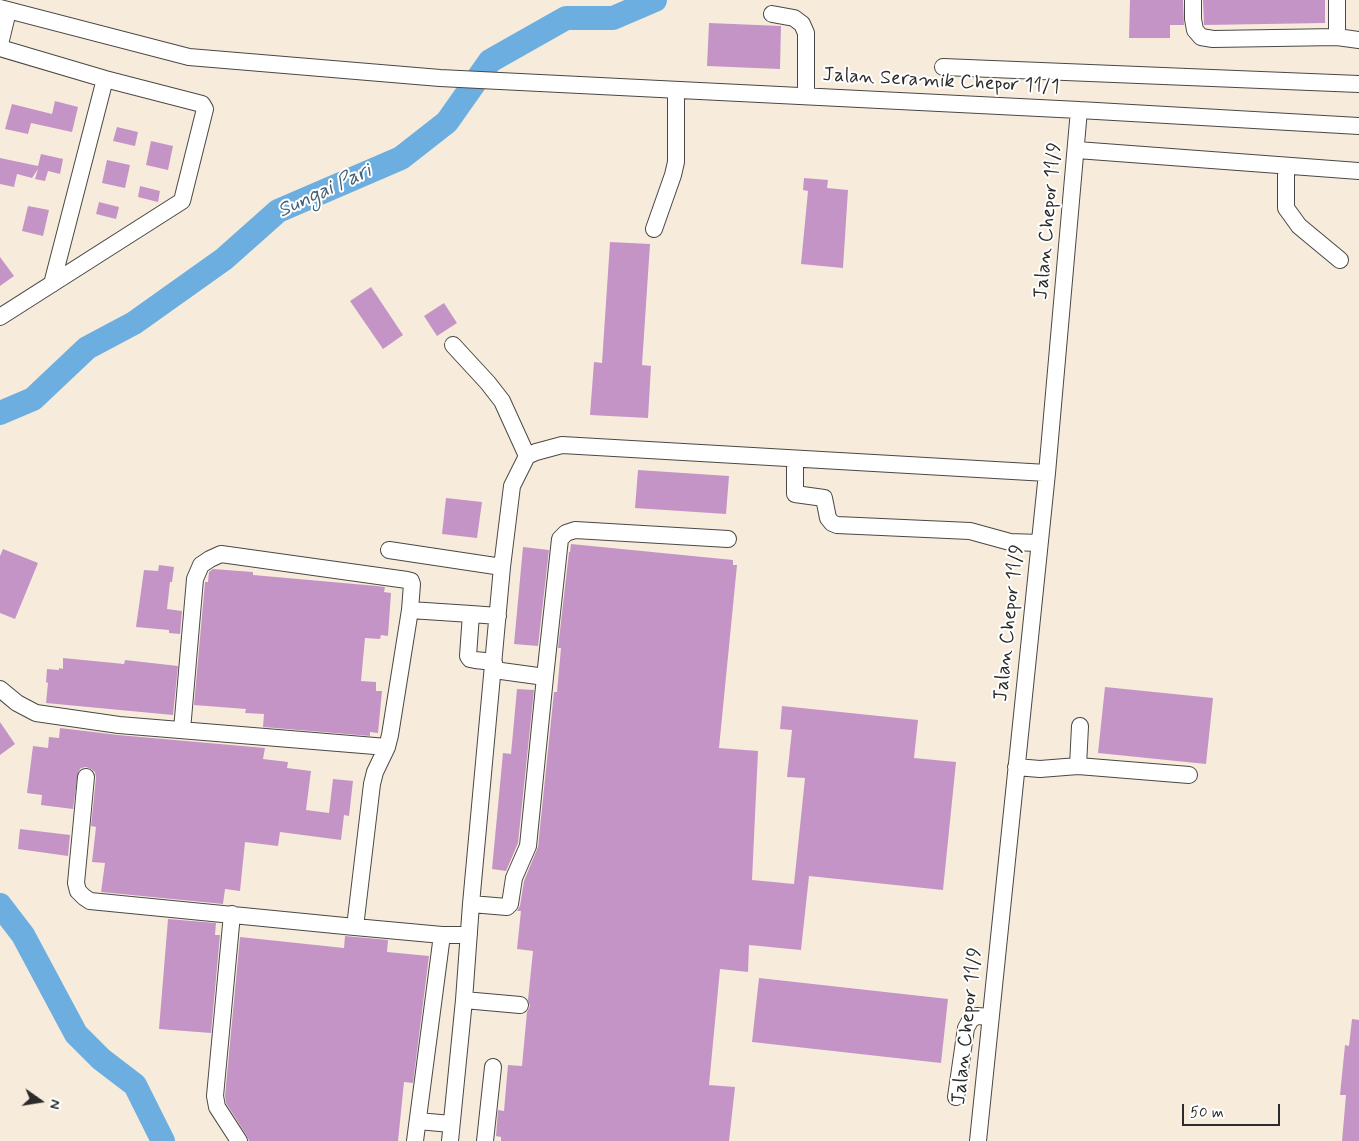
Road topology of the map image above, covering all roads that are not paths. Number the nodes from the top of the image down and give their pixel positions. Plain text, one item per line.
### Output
1 (1192, 0) edge
2 (1337, 0) edge
3 (4, 9) edge
4 (772, 14) dead end
5 (1337, 37) junction
6 (1359, 40) edge
7 (0, 44) edge
8 (0, 48) edge
9 (943, 67) dead end
10 (105, 79) junction
11 (1359, 84) edge
12 (676, 90) junction
13 (806, 96) junction
14 (1079, 110) junction
15 (1359, 126) edge
16 (1077, 150) junction
17 (1286, 166) junction
18 (1359, 171) edge
19 (654, 229) dead end
20 (1340, 260) dead end
21 (52, 284) junction
22 (0, 317) edge
23 (453, 345) dead end
24 (527, 456) junction
25 (795, 459) junction
26 (1047, 473) junction
27 (728, 539) dead end
28 (1040, 544) junction
29 (389, 550) dead end
30 (502, 567) junction
31 (410, 610) junction
32 (471, 614) junction
33 (498, 616) junction
34 (494, 666) junction
35 (545, 676) junction
36 (0, 690) edge
37 (1080, 726) dead end
38 (182, 730) junction
39 (387, 747) junction
40 (1078, 766) junction
41 (1016, 767) junction
42 (1189, 775) dead end
43 (86, 777) dead end
44 (471, 904) junction
45 (232, 914) junction
46 (355, 927) junction
47 (442, 935) junction
48 (469, 935) junction
49 (464, 1000) junction
50 (520, 1005) dead end
51 (990, 1017) junction
52 (493, 1066) dead end
53 (956, 1097) dead end
54 (418, 1121) junction
55 (451, 1124) junction
56 (239, 1141) edge
57 (415, 1141) edge
58 (450, 1141) edge
59 (485, 1141) edge
60 (978, 1141) edge

1 - 5 street
2 - 5 street
3 - 7 street
3 - 12 street, Jalan Seramik Chepor 11/1
4 - 13 street
5 - 6 street
8 - 10 street
9 - 11 street
10 - 21 street
10 - 21 street
12 - 13 street, Jalan Seramik Chepor 11/1
12 - 19 street
13 - 14 street, Jalan Seramik Chepor 11/1
14 - 15 street, Jalan Seramik Chepor 11/1
14 - 16 street, Jalan Chepor 11/9
16 - 17 street
16 - 26 street, Jalan Chepor 11/9
17 - 18 street
17 - 20 street
21 - 22 street
23 - 24 street
24 - 25 street
24 - 30 street
25 - 26 street
25 - 28 street
26 - 28 street, Jalan Chepor 11/9
27 - 35 street
28 - 41 street, Jalan Chepor 11/9
29 - 30 street
30 - 33 street
31 - 32 street
31 - 38 street
31 - 39 street
32 - 33 street
32 - 34 street
33 - 34 street
34 - 35 street
34 - 44 street
35 - 44 street
36 - 38 street
37 - 40 street
38 - 39 street
39 - 46 street
40 - 41 street
40 - 42 street
41 - 51 street, Jalan Chepor 11/9
43 - 45 street
44 - 48 street
45 - 46 street
45 - 56 street
46 - 47 street
47 - 48 street
47 - 54 street
48 - 49 street
49 - 50 street
49 - 55 street
51 - 53 street
51 - 60 street, Jalan Chepor 11/9
52 - 59 street
54 - 55 street
54 - 57 street
55 - 58 street

